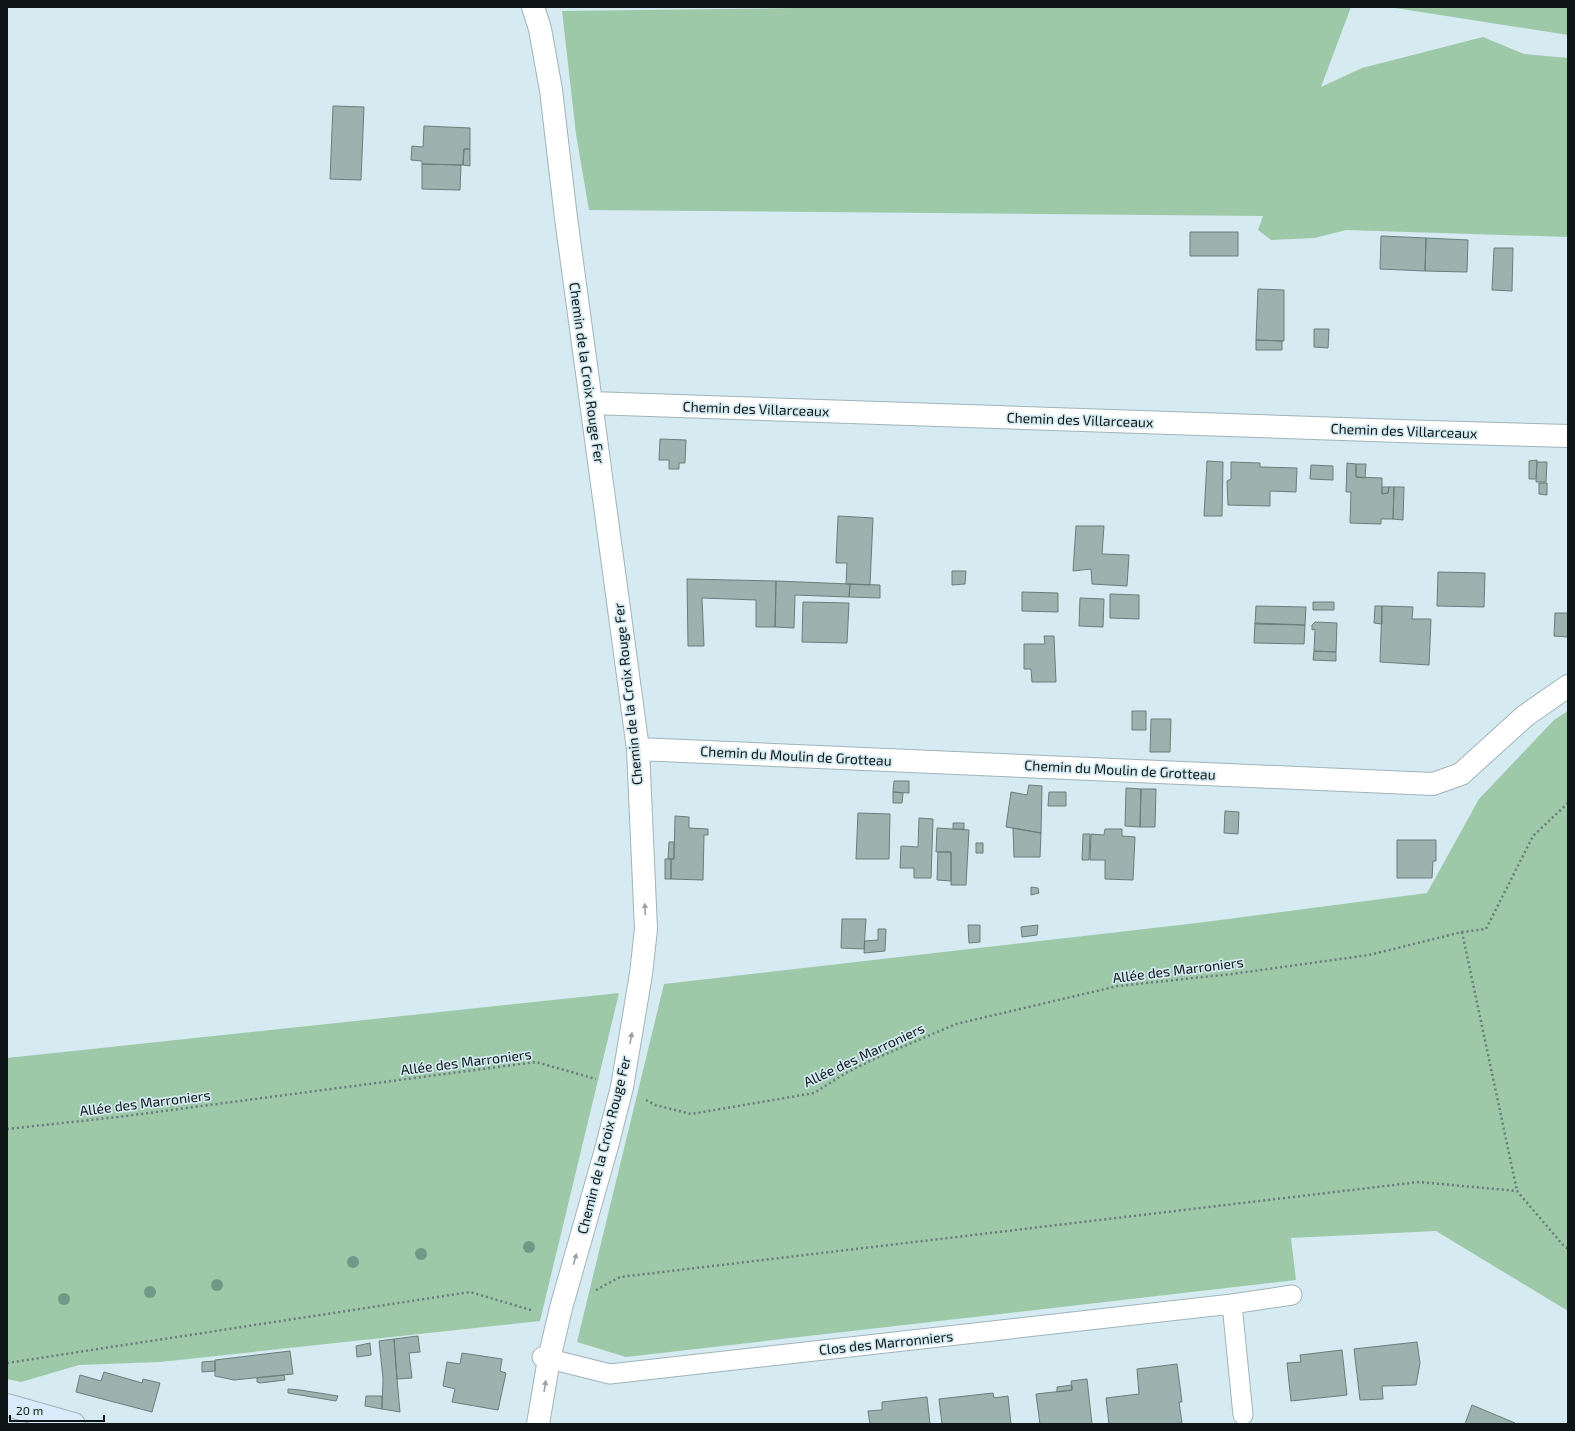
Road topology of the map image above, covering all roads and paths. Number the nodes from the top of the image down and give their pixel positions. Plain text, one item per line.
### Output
1 (533, 7) edge
2 (592, 403) junction
3 (1568, 436) edge
4 (1568, 686) edge
5 (638, 749) junction
6 (1568, 803) edge
7 (1462, 932) junction
8 (622, 1087) junction
9 (7, 1129) edge
10 (1517, 1191) junction
11 (1568, 1249) edge
12 (1292, 1295) dead end
13 (1232, 1304) junction
14 (561, 1308) junction
15 (545, 1358) junction
16 (7, 1363) edge
17 (7, 1405) edge
18 (1243, 1415) dead end
19 (74, 1424) edge
20 (538, 1424) edge

1 - 2 street, Chemin de la Croix Rouge Fer
2 - 3 street, Chemin des Villarceaux
2 - 5 street, Chemin de la Croix Rouge Fer
4 - 5 street, Chemin du Moulin de Grotteau
8 -> 5 street, Chemin de la Croix Rouge Fer
6 - 7 path, Allée des Marroniers
7 - 8 path, Allée des Marroniers
7 - 10 path
8 - 9 path, Allée des Marroniers
14 -> 8 street, Chemin de la Croix Rouge Fer
10 - 11 path
10 - 14 path
12 - 13 lane, Clos des Marronniers
13 - 15 lane, Clos des Marronniers
13 - 18 lane
14 - 15 street, Chemin de la Croix Rouge Fer
14 - 16 path
20 -> 15 street, Chemin de la Croix Rouge Fer
17 - 19 main road

